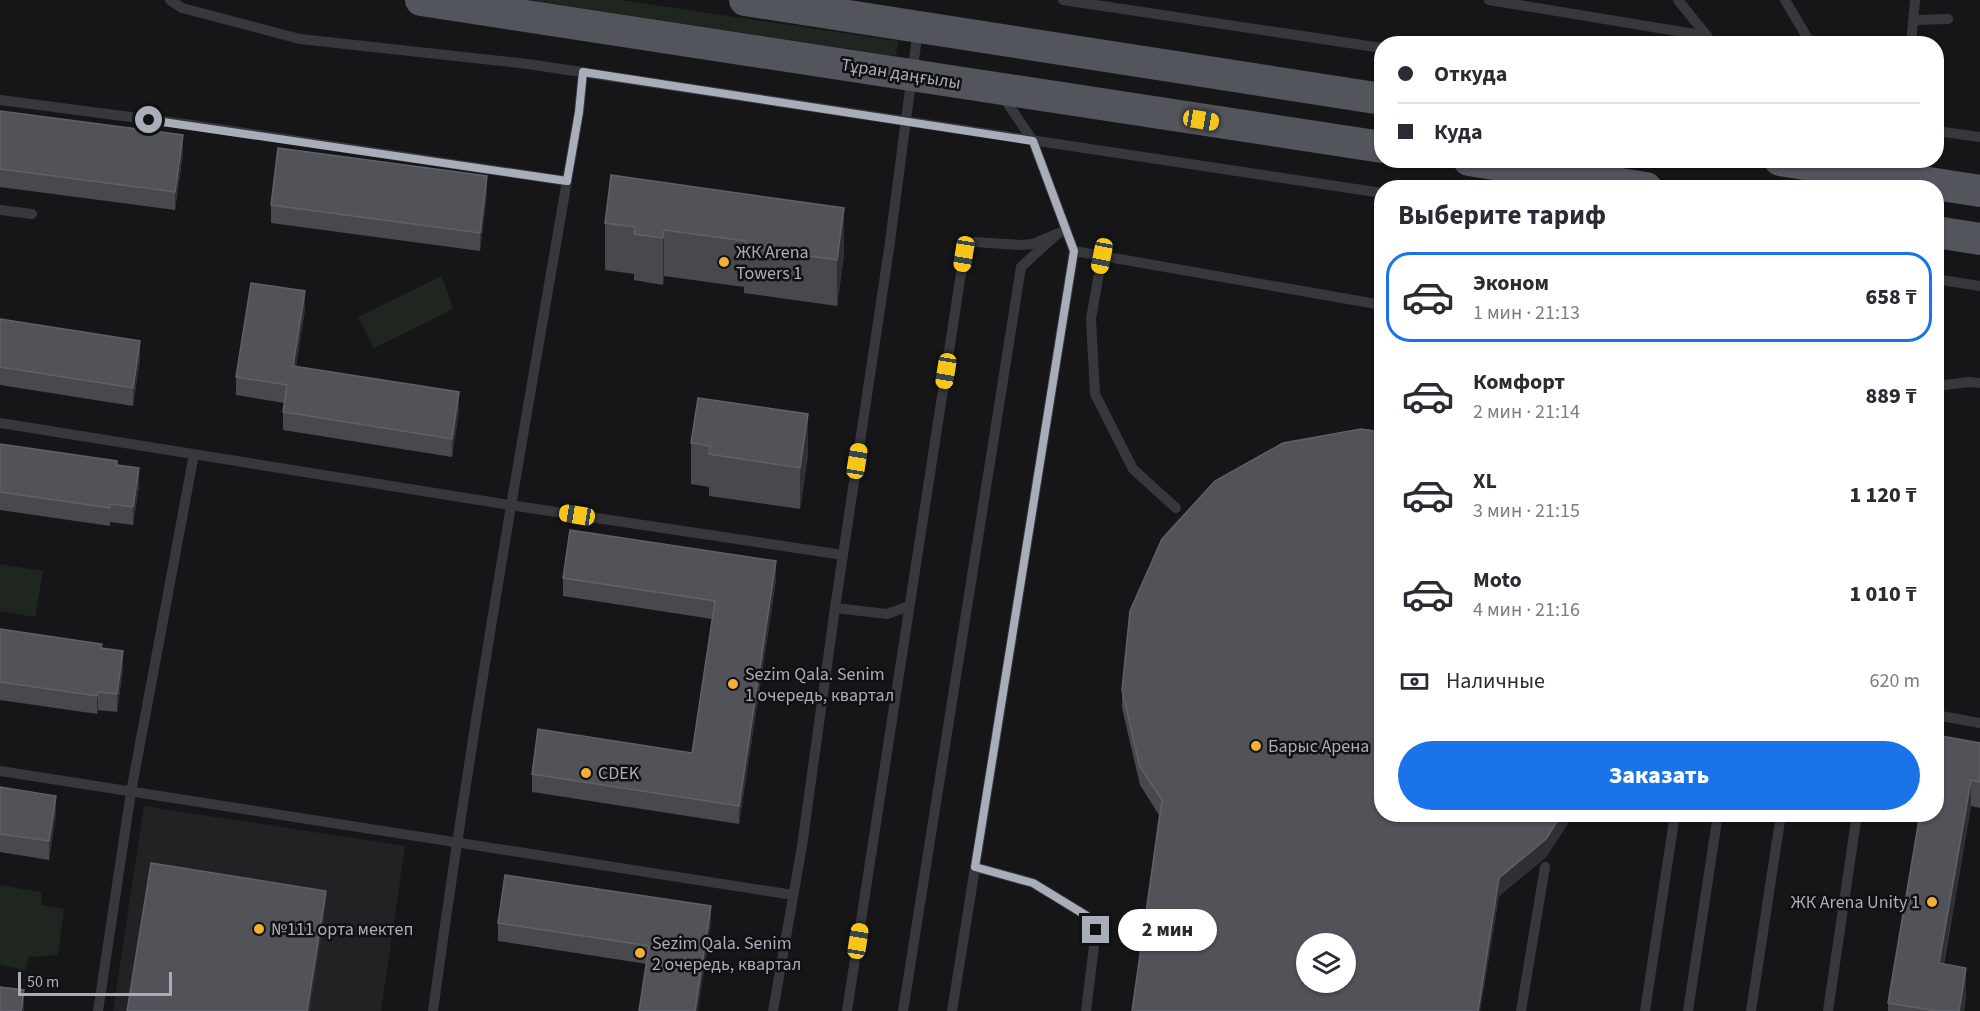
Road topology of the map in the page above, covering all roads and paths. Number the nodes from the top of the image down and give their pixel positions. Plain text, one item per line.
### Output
1 (170, 0) edge
2 (421, 0) edge
3 (745, 0) edge
4 (1063, 0) edge
5 (1136, 0) edge
6 (1489, 0) edge
7 (1678, 0) edge
8 (1785, 0) edge
9 (1916, 0) edge
10 (1124, 9) junction
11 (1948, 19) dead end
12 (1915, 20) junction
13 (918, 28) junction
14 (1687, 36) edge
15 (1706, 36) edge
16 (1806, 36) edge
17 (1912, 36) edge
18 (1374, 47) edge
19 (583, 72) junction
20 (912, 75) junction
21 (998, 89) junction
22 (1374, 98) edge
23 (0, 100) edge
24 (905, 121) junction
25 (1944, 132) edge
26 (1980, 137) edge
27 (1033, 141) junction
28 (1374, 146) edge
29 (1520, 168) edge
30 (1827, 168) edge
31 (1886, 178) edge
32 (1595, 180) edge
33 (567, 181) junction
34 (1944, 186) edge
35 (1980, 191) edge
36 (1374, 192) edge
37 (0, 210) edge
38 (32, 214) dead end
39 (1062, 231) junction
40 (1944, 233) edge
41 (1980, 238) edge
42 (1074, 251) junction
43 (1102, 256) junction
44 (1944, 282) edge
45 (1980, 286) edge
46 (1374, 305) edge
47 (1980, 383) edge
48 (1944, 385) edge
49 (0, 423) edge
50 (194, 454) junction
51 (510, 505) junction
52 (1176, 508) dead end
53 (843, 555) junction
54 (909, 606) junction
55 (835, 608) junction
56 (1944, 716) edge
57 (1980, 723) edge
58 (0, 771) edge
59 (131, 792) junction
60 (1674, 822) edge
61 (1717, 822) edge
62 (1780, 822) edge
63 (1856, 822) edge
64 (456, 842) junction
65 (975, 867) junction
66 (1545, 867) dead end
67 (793, 895) junction
68 (98, 1011) edge
69 (433, 1011) edge
70 (773, 1011) edge
71 (847, 1011) edge
72 (903, 1011) edge
73 (952, 1011) edge
74 (1086, 1011) edge
75 (1521, 1011) edge
76 (1645, 1011) edge
77 (1688, 1011) edge
78 (1751, 1011) edge
79 (1828, 1011) edge

1 - 19 lane
2 - 20 main road, Тұран даңғылы
3 - 13 main road
4 - 10 lane
5 - 10 lane
6 - 14 lane
7 - 15 lane
8 - 16 lane
9 - 12 lane
10 - 18 lane
11 - 12 lane
12 - 17 lane
13 - 20 lane
13 - 22 main road
19 - 24 lane
19 - 33 lane
20 - 21 main road, Тұран даңғылы
20 - 24 lane
21 - 27 lane
21 - 28 main road, Тұран даңғылы
23 - 33 lane
24 - 27 lane
24 - 53 lane
25 - 26 lane
27 - 36 lane
27 - 39 lane
29 - 32 main road
30 - 31 main road
33 - 51 lane
34 - 35 main road
37 - 38 lane
39 - 42 lane
39 - 54 lane
39 - 72 lane
40 - 41 main road
42 - 43 lane
42 - 65 lane
43 - 46 lane
43 - 52 lane
44 - 45 lane
47 - 48 lane
49 - 50 lane
50 - 51 lane
50 - 59 lane
51 - 53 lane
51 - 64 lane
53 - 55 lane
54 - 55 lane
54 - 71 lane
55 - 67 lane
56 - 57 lane
58 - 59 lane
59 - 64 lane
59 - 68 lane
60 - 76 lane
61 - 77 lane
62 - 78 lane
63 - 79 lane
64 - 67 lane
64 - 69 lane
65 - 73 lane
65 - 74 lane
66 - 75 lane
67 - 70 lane

